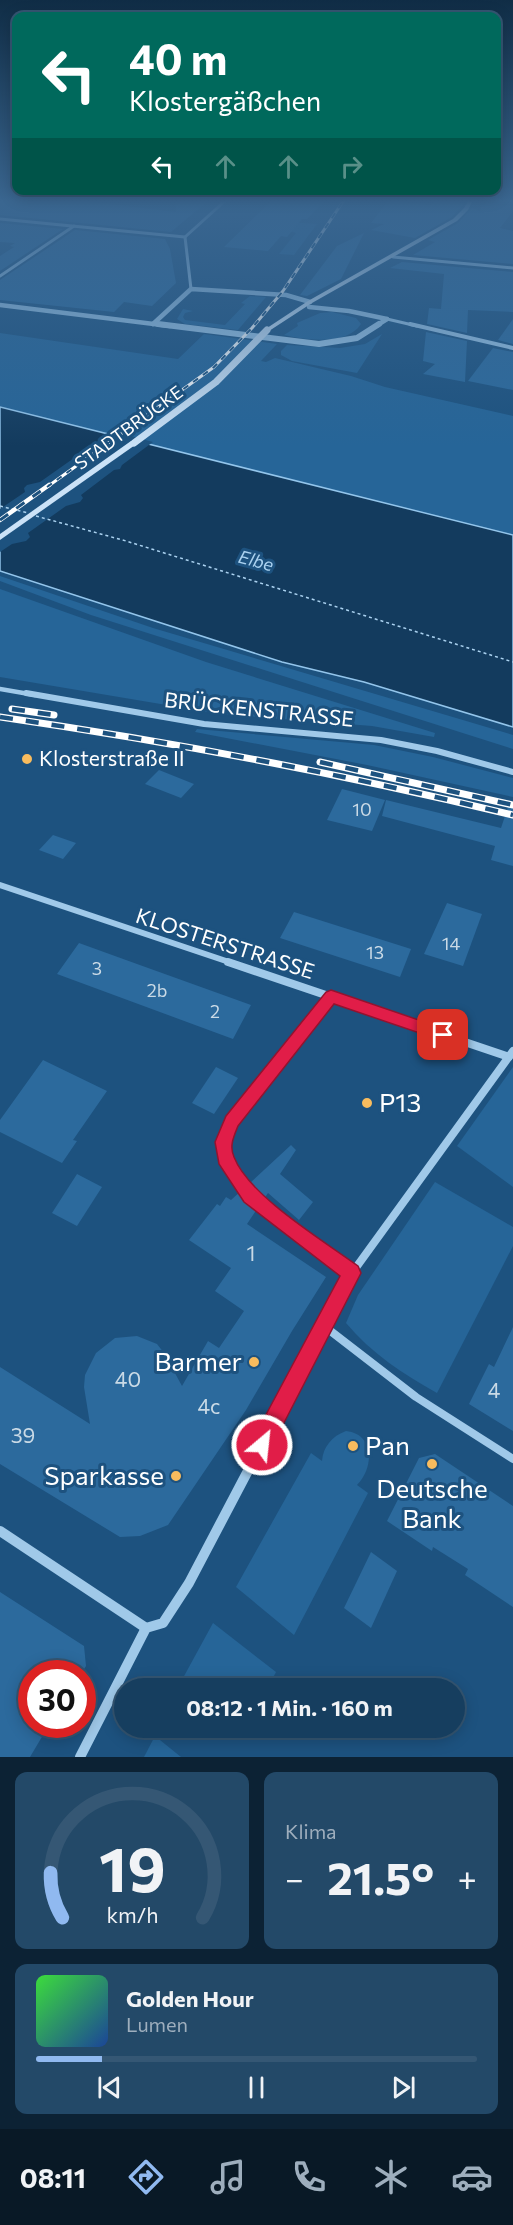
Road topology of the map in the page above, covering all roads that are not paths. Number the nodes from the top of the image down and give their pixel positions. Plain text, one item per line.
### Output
1 (192, 282) edge
2 (348, 282) edge
3 (349, 282) edge
4 (191, 289) junction
5 (325, 299) junction
6 (309, 304) junction
7 (0, 305) edge
8 (349, 310) junction
9 (387, 319) junction
10 (153, 324) junction
11 (513, 348) edge
12 (0, 538) edge
13 (0, 689) edge
14 (513, 772) edge
15 (0, 885) edge
16 (331, 996) junction
17 (511, 1054) edge
18 (352, 1273) junction
19 (324, 1326) junction
20 (513, 1459) edge
21 (0, 1531) edge
22 (146, 1628) junction
23 (80, 1757) edge

1 - 4 street
2 - 6 main road
3 - 5 main road
4 - 6 street
4 - 10 street
5 - 6 main road
5 - 8 street
6 - 8 street
6 - 12 main road, STADTBRÜCKE, bridge
7 - 10 street
8 - 9 street
9 - 10 street
9 - 11 street
13 - 14 street, BRÜCKENSTRASSE
15 - 16 street, KLOSTERSTRASSE
16 - 17 street, KLOSTERSTRASSE
16 - 18 street
17 - 18 street
18 - 19 street
19 - 20 street
19 - 22 street
21 - 22 street
22 - 23 street

